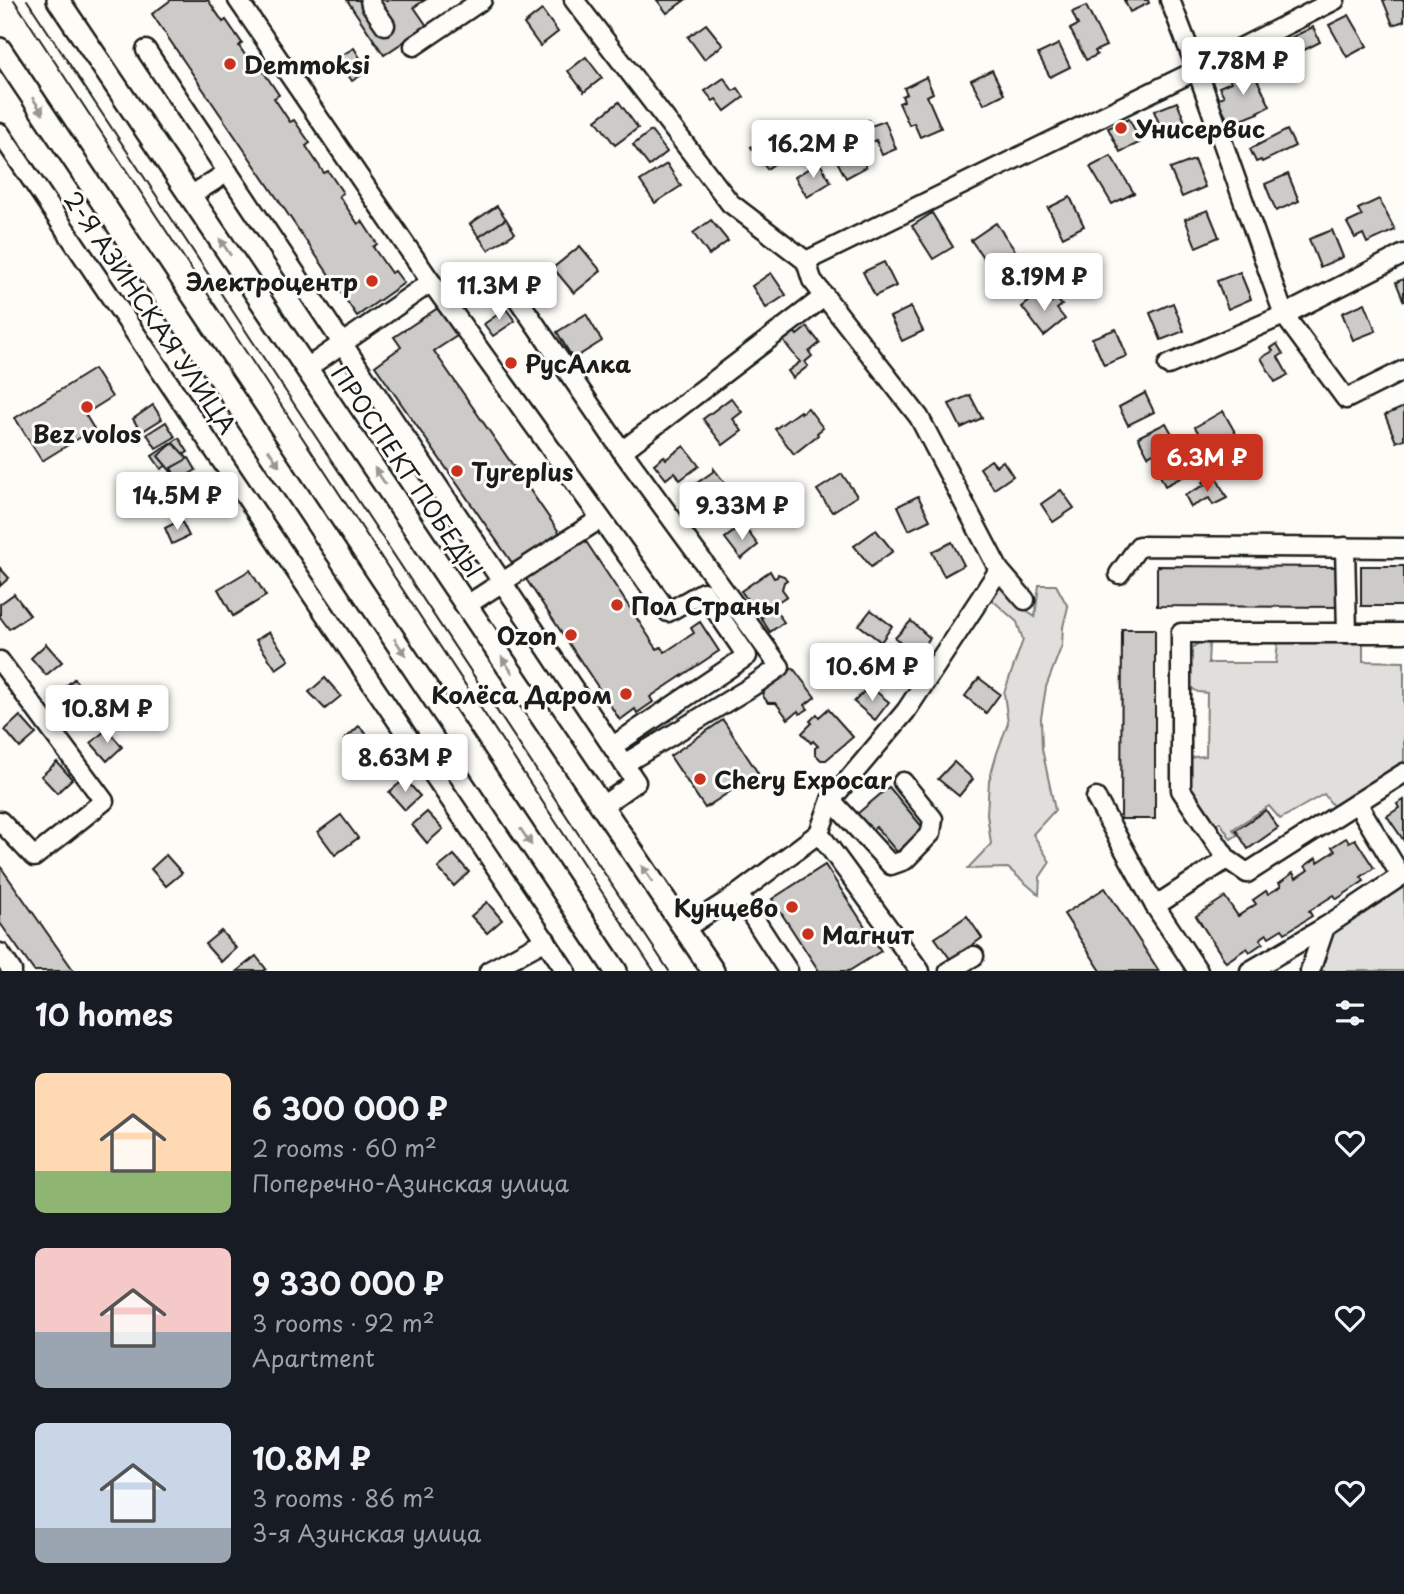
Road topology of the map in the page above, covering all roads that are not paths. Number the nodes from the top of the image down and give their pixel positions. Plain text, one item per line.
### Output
1 (58, 0) edge
2 (238, 0) edge
3 (370, 0) edge
4 (482, 0) edge
5 (574, 0) edge
6 (1170, 0) edge
7 (1335, 0) edge
8 (386, 25) dead end
9 (414, 46) dead end
10 (0, 50) edge
11 (146, 50) dead end
12 (1197, 70) junction
13 (0, 133) edge
14 (228, 172) junction
15 (190, 196) junction
16 (1404, 254) edge
17 (806, 261) junction
18 (431, 282) junction
19 (511, 289) dead end
20 (825, 296) junction
21 (1284, 315) junction
22 (342, 343) junction
23 (1168, 365) dead end
24 (307, 368) junction
25 (1404, 370) edge
26 (622, 451) junction
27 (600, 519) junction
28 (1345, 547) junction
29 (1404, 548) edge
30 (999, 570) junction
31 (1119, 574) dead end
32 (503, 582) junction
33 (1025, 600) dead end
34 (467, 605) junction
35 (1347, 632) junction
36 (1404, 633) edge
37 (0, 661) edge
38 (613, 746) junction
39 (624, 764) junction
40 (1404, 774) edge
41 (903, 782) dead end
42 (1096, 798) dead end
43 (831, 800) junction
44 (1357, 803) junction
45 (602, 806) junction
46 (0, 821) edge
47 (819, 833) junction
48 (1227, 859) junction
49 (1403, 875) edge
50 (738, 894) junction
51 (1155, 906) junction
52 (1325, 927) junction
53 (684, 929) junction
54 (546, 940) junction
55 (0, 953) edge
56 (974, 956) dead end
57 (12, 971) edge
58 (489, 971) edge
59 (566, 971) edge
60 (616, 971) edge
61 (713, 971) edge
62 (788, 971) edge
63 (920, 971) edge
64 (949, 971) edge
65 (1198, 971) edge
66 (1250, 971) edge
67 (1310, 971) edge

1 - 15 main road, ПРОСПЕКТ ПОБЕДЫ
2 - 18 street
3 - 8 street
4 - 9 street
5 - 17 street
6 - 12 street
7 - 12 street
10 -> 60 main road
11 - 14 street
12 - 17 street
12 - 21 street
13 - 54 street, 2-Я АЗИНСКАЯ УЛИЦА
14 - 15 street
14 - 22 street
24 -> 15 main road, ПРОСПЕКТ ПОБЕДЫ
16 - 21 street
17 - 20 street
18 - 22 street
18 - 27 street
19 - 26 street
20 - 26 street
20 - 30 street
21 - 23 street
21 - 25 street
22 - 24 street
22 - 32 street
34 -> 24 main road, ПРОСПЕКТ ПОБЕДЫ
26 - 39 street
27 - 32 street
27 - 38 street
28 - 29 street
28 - 31 street
28 - 35 street
30 - 33 street
30 - 43 street
32 - 34 street
32 - 38 street
45 -> 34 main road, ПРОСПЕКТ ПОБЕДЫ
35 - 36 street
35 - 48 street
37 - 46 street
38 - 39 street
39 - 45 street
40 - 44 street
41 - 43 street
42 - 51 street
43 - 47 street
44 - 48 street
44 - 49 street
53 -> 45 main road, ПРОСПЕКТ ПОБЕДЫ
47 - 50 street
47 - 63 street
48 - 51 street
49 - 52 street
50 - 53 street
50 - 62 street
51 - 65 street
52 - 66 street
52 - 67 street
53 - 61 main road, ПРОСПЕКТ ПОБЕДЫ
54 - 58 street
54 - 59 street, 2-Я АЗИНСКАЯ УЛИЦА
55 - 57 street
56 - 64 street

